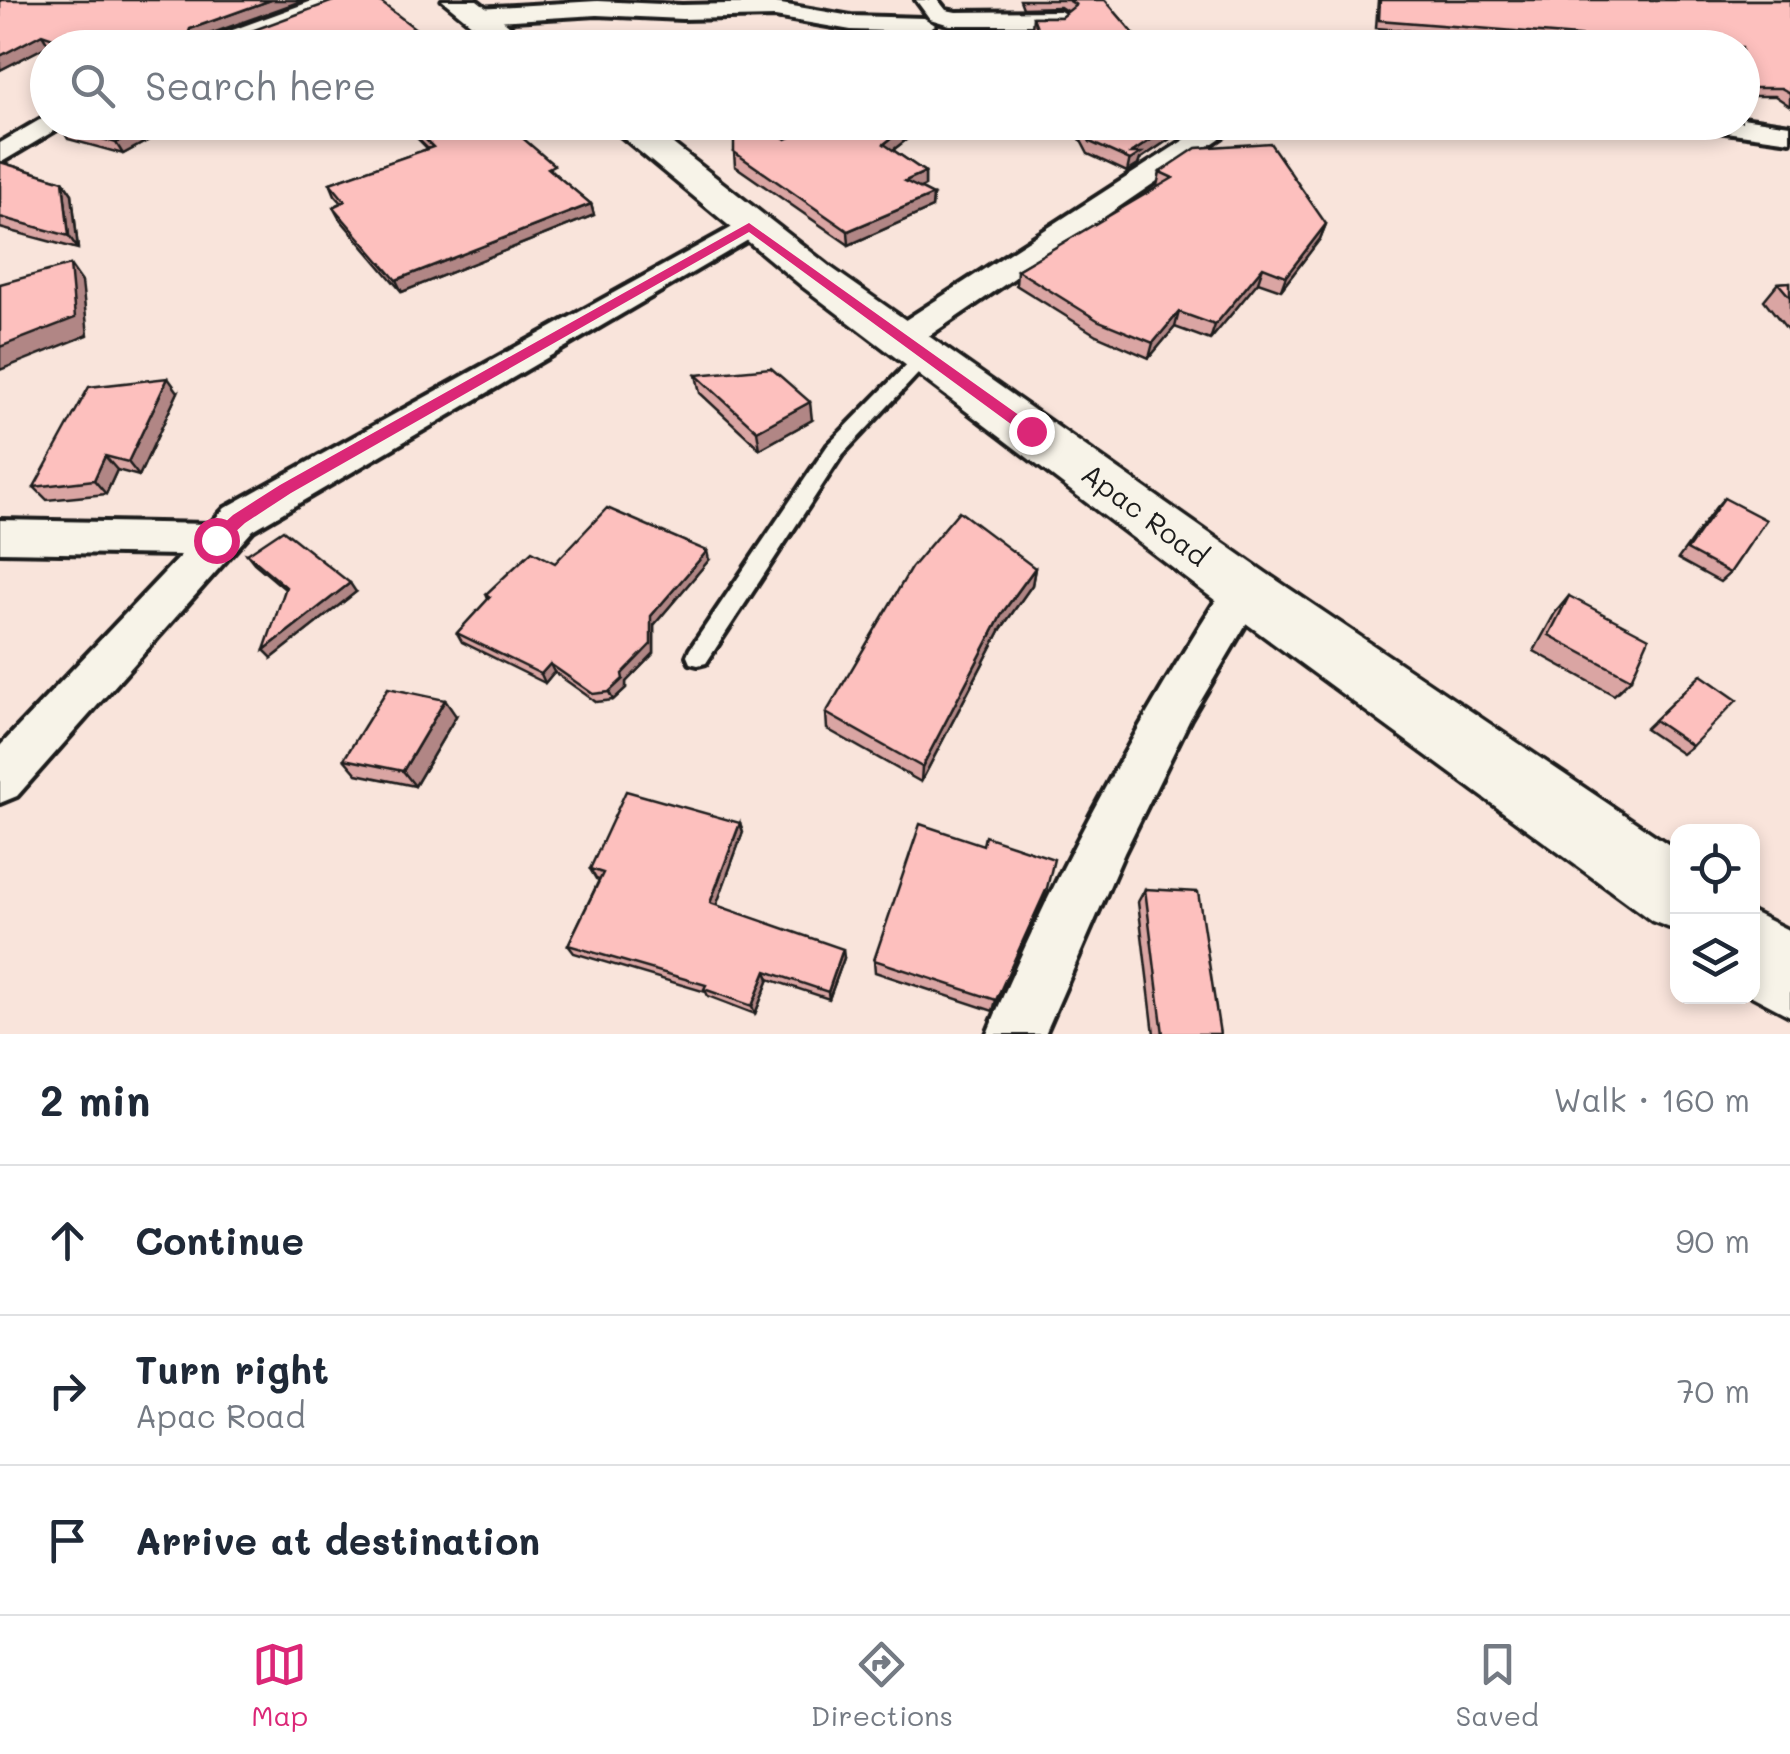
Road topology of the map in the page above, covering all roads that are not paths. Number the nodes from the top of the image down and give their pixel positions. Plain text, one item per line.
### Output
1 (336, 0) edge
2 (928, 0) edge
3 (468, 8) edge
4 (1060, 18) edge
5 (924, 25) dead end
6 (254, 30) edge
7 (498, 30) edge
8 (1760, 129) edge
9 (1790, 134) edge
10 (30, 135) edge
11 (645, 140) edge
12 (1207, 140) edge
13 (0, 154) edge
14 (749, 227) junction
15 (914, 347) junction
16 (0, 536) edge
17 (216, 540) junction
18 (1245, 590) junction
19 (698, 656) dead end
20 (0, 780) edge
21 (1670, 889) edge
22 (1760, 956) edge
23 (1790, 978) edge
24 (1016, 1034) edge

1 - 6 street
2 - 4 street
3 - 5 street
3 - 7 main road
8 - 9 street
10 - 13 street
11 - 14 main road, Apac Road
12 - 15 street
14 - 15 main road, Apac Road
14 - 17 street
15 - 18 main road, Apac Road
15 - 19 lane
16 - 17 street
17 - 20 street
18 - 21 main road, Apac Road
18 - 24 street
22 - 23 main road

